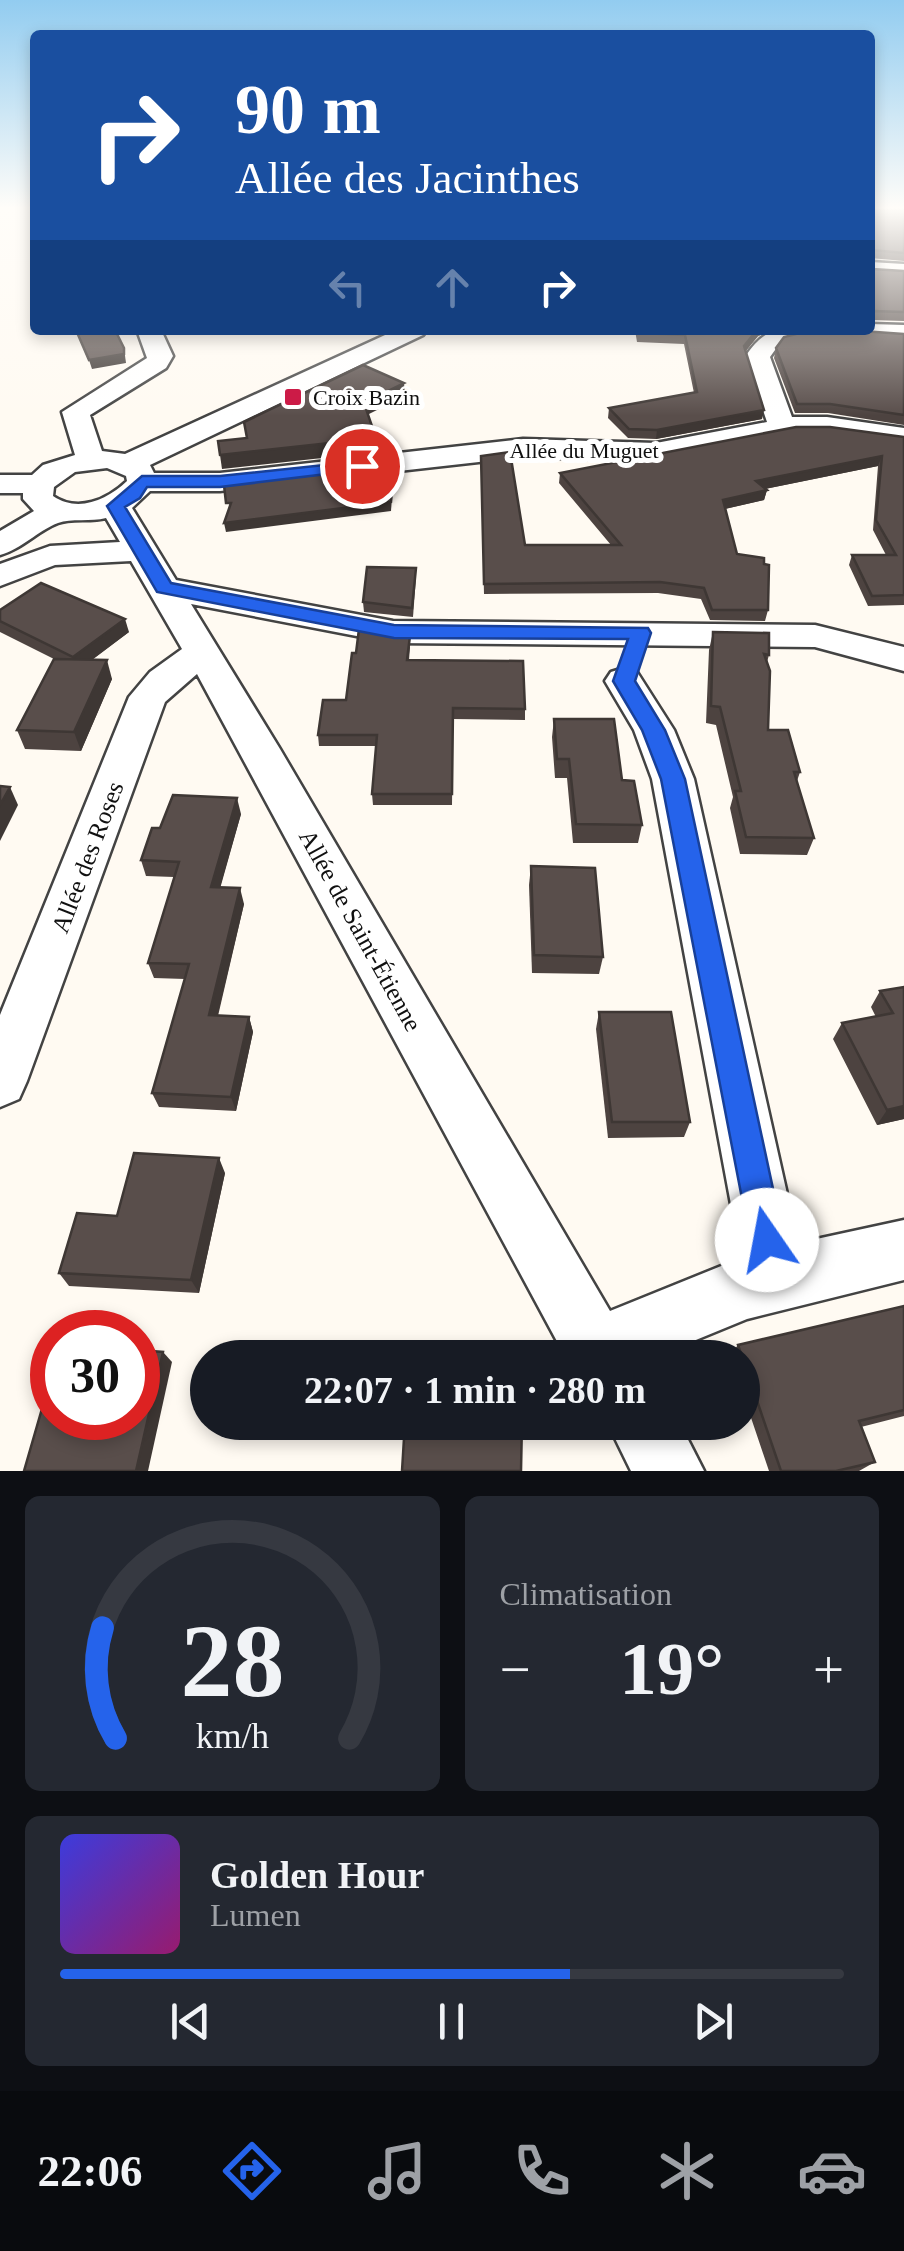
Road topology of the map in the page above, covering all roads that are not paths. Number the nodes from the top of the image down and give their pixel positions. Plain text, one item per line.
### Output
1 (875, 331) edge
2 (904, 332) edge
3 (151, 335) edge
4 (346, 335) edge
5 (404, 335) edge
6 (783, 335) edge
7 (360, 356) junction
8 (782, 426) junction
9 (904, 436) edge
10 (91, 460) junction
11 (135, 472) junction
12 (0, 484) edge
13 (48, 498) junction
14 (116, 506) junction
15 (0, 545) edge
16 (142, 550) junction
17 (0, 576) edge
18 (164, 588) junction
19 (641, 633) junction
20 (534, 635) junction
21 (201, 653) junction
22 (904, 659) edge
23 (624, 681) junction
24 (0, 1081) edge
25 (904, 1250) edge
26 (775, 1278) junction
27 (592, 1340) edge
28 (626, 1340) edge
29 (651, 1440) edge
30 (669, 1471) edge

1 - 2 street
3 - 10 street
4 - 7 street
5 - 7 street
6 - 8 street
7 - 11 street
8 - 9 street, Allée du Muguet
8 - 11 street, Allée du Muguet
10 - 11 street, Allée du Muguet
10 - 13 street
11 - 14 street
12 - 13 street
13 - 14 street
13 - 15 street
14 - 16 street, Allée de Saint-Étienne
16 - 17 street
16 - 18 street, Allée de Saint-Étienne
18 - 20 street
18 - 21 street, Allée de Saint-Étienne
19 - 20 street
19 - 22 street
19 - 23 street
20 - 23 street
21 - 24 street, Allée des Roses
21 - 27 street, Allée de Saint-Étienne
23 - 26 street
25 - 26 street
26 - 28 street
29 - 30 street

